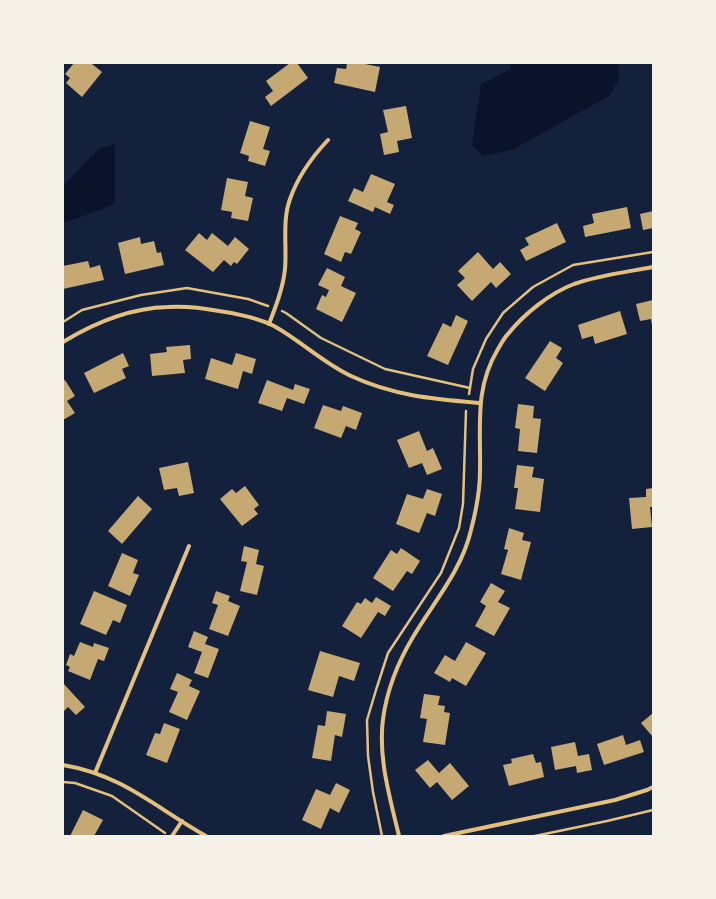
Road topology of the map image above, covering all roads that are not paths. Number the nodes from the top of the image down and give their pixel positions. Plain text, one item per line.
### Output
1 (328, 140) dead end
2 (653, 267) edge
3 (269, 324) junction
4 (63, 342) edge
5 (480, 403) junction
6 (189, 546) dead end
7 (63, 765) edge
8 (95, 773) junction
9 (653, 787) edge
10 (182, 821) junction
11 (171, 836) edge
12 (206, 836) edge
13 (399, 836) edge
14 (444, 836) edge

1 - 3 street
2 - 5 street
3 - 4 street
3 - 5 street
5 - 13 street
6 - 8 street
7 - 8 street
8 - 10 street
9 - 14 street
10 - 11 street
10 - 12 street

